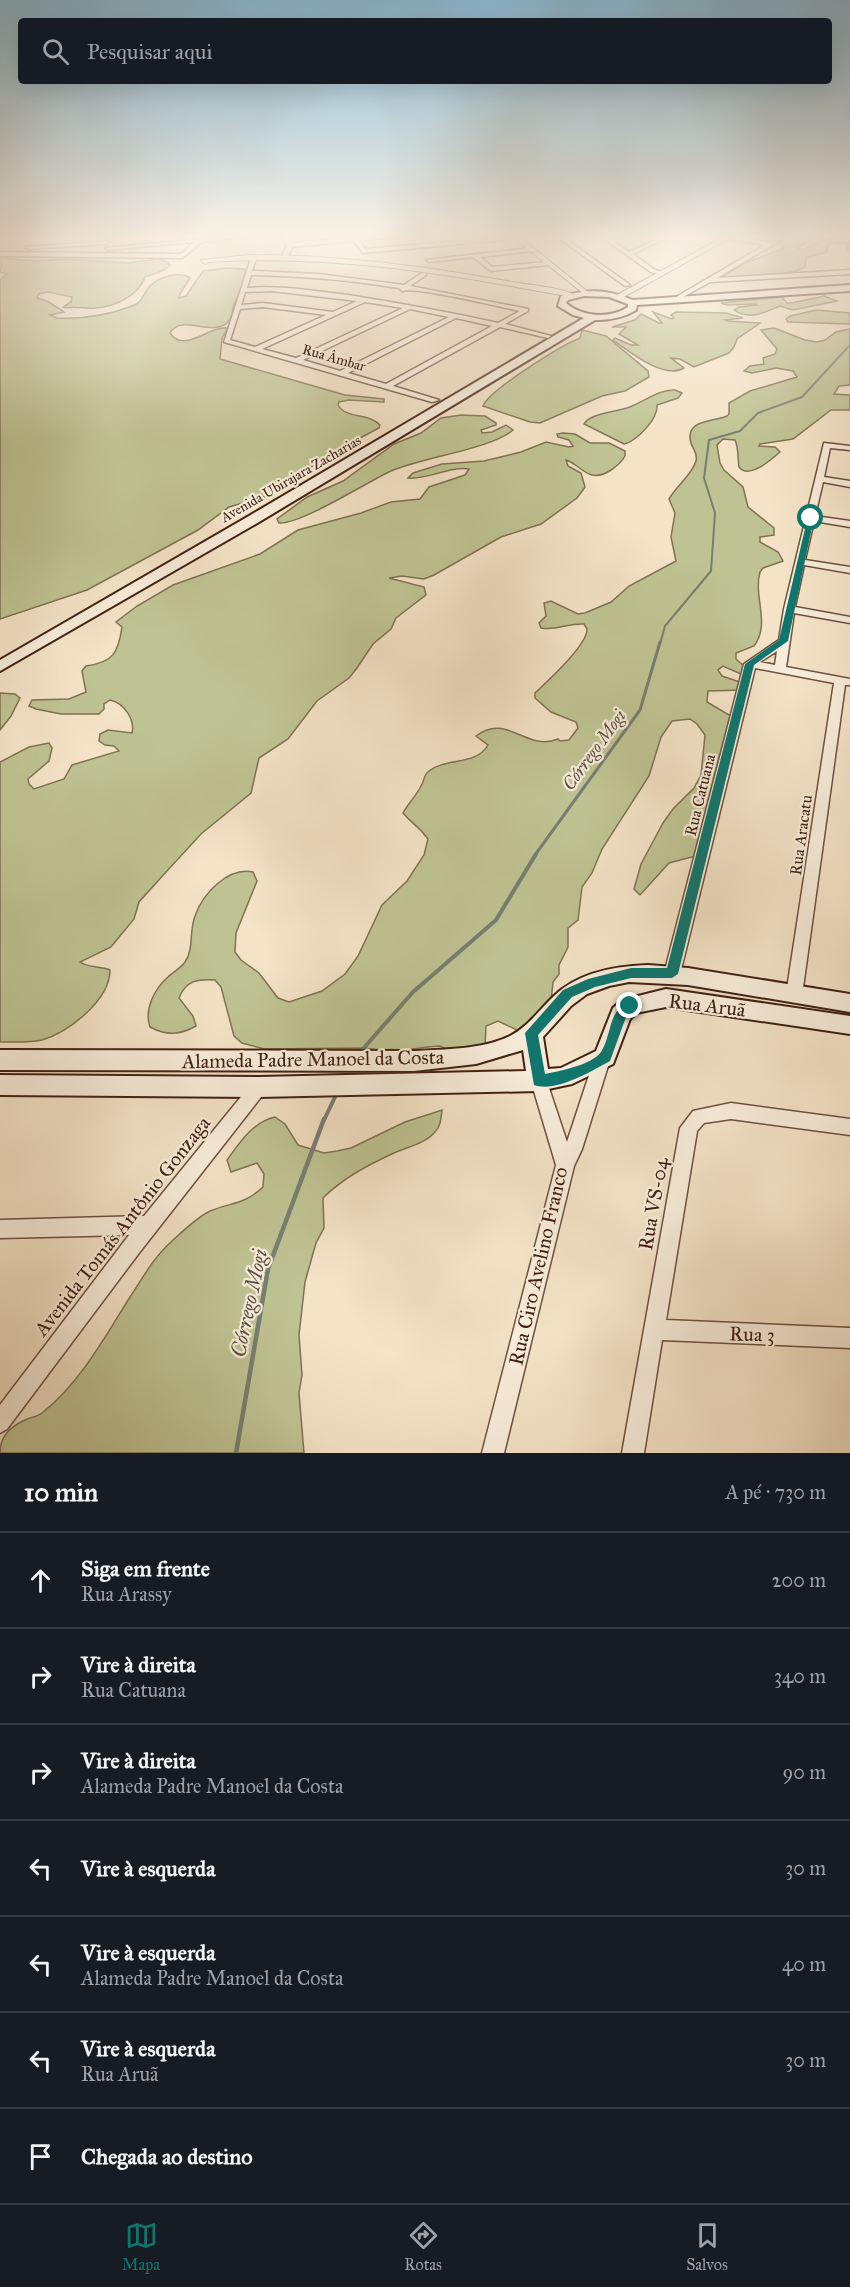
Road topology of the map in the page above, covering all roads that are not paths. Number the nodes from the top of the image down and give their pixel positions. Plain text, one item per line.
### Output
1 (239, 302) edge
2 (361, 302) edge
3 (380, 302) edge
4 (481, 302) edge
5 (564, 302) edge
6 (649, 302) edge
7 (632, 303) joint
8 (237, 307) junction
9 (410, 307) junction
10 (333, 314) junction
11 (456, 315) junction
12 (589, 316) junction
13 (501, 325) junction
14 (548, 336) junction
15 (257, 349) junction
16 (298, 360) junction
17 (342, 373) junction
18 (387, 386) junction
19 (435, 400) junction
20 (850, 448) edge
21 (819, 479) junction
22 (850, 484) edge
23 (811, 518) junction
24 (850, 524) edge
25 (801, 562) junction
26 (850, 570) edge
27 (789, 609) junction
28 (850, 620) edge
29 (784, 641) junction
30 (0, 653) edge
31 (750, 664) junction
32 (0, 666) edge
33 (780, 668) junction
34 (845, 681) edge
35 (672, 974) junction
36 (794, 994) junction
37 (850, 1003) edge
38 (850, 1025) edge
39 (531, 1033) junction
40 (605, 1057) junction
41 (0, 1060) edge
42 (539, 1081) junction
43 (0, 1085) edge
44 (259, 1088) junction
45 (850, 1127) edge
46 (565, 1165) junction
47 (149, 1225) junction
48 (0, 1229) edge
49 (655, 1330) junction
50 (850, 1338) edge
51 (0, 1422) edge
52 (493, 1453) edge
53 (633, 1453) edge

1 - 8 street
2 - 10 street
3 - 9 street
4 - 13 street
5 - 12 main road
6 - 7 main road
7 - 12 main road
8 - 10 street
8 - 15 street, Rua Âmbar
9 - 11 street
9 - 16 street
10 - 15 street
11 - 13 street
11 - 17 street
12 - 14 main road, Avenida Ubirajara Zacharias
12 - 32 main road, Avenida Ubirajara Zacharias
13 - 14 street
13 - 18 street
14 - 19 main road, Avenida Ubirajara Zacharias
15 - 16 street, Rua Âmbar
16 - 17 street, Rua Âmbar
17 - 18 street, Rua Âmbar
18 - 19 street, Rua Âmbar
19 - 30 main road, Avenida Ubirajara Zacharias
20 - 21 street
21 - 22 street
21 - 23 street
23 - 24 street
23 - 25 street
25 - 26 street
25 - 27 street
27 - 28 street
27 - 29 street
29 - 31 street
29 - 33 street
31 - 33 street
31 - 35 street, Rua Catuana
33 - 34 street
34 - 36 street, Rua Aracatu
35 - 36 main road, Rua Aruã
35 - 39 main road, Alameda Padre Manoel da Costa
36 - 37 main road, Rua Aruã
38 - 40 main road, Rua Aruã
39 - 41 main road, Alameda Padre Manoel da Costa
39 - 42 main road
40 - 42 main road, Alameda Padre Manoel da Costa
40 - 46 street, Rua Aruã
42 - 44 main road, Alameda Padre Manoel da Costa
42 - 46 street, Rua Ciro Avelino Franco
43 - 44 main road, Alameda Padre Manoel da Costa
44 - 47 street, Avenida Tomás Antônio Gonzaga
45 - 49 street, Rua VS-04
46 - 52 street, Rua Ciro Avelino Franco
47 - 48 street
47 - 51 street, Avenida Tomás Antônio Gonzaga
49 - 50 street, Rua 3
49 - 53 street, Rua VS-04

